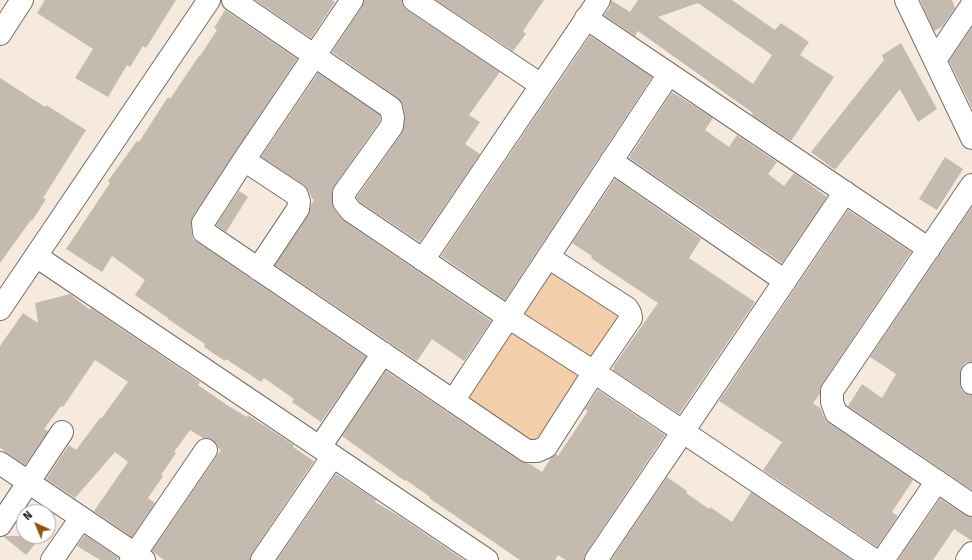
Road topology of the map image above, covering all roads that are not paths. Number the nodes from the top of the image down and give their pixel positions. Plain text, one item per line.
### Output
1 (22, 0) edge
2 (209, 0) edge
3 (233, 0) edge
4 (352, 0) edge
5 (414, 0) edge
6 (599, 0) edge
7 (906, 0) edge
8 (972, 5) edge
9 (586, 18) junction
10 (0, 34) edge
11 (314, 55) junction
12 (935, 60) junction
13 (668, 74) junction
14 (541, 85) junction
15 (972, 138) edge
16 (244, 160) junction
17 (611, 161) junction
18 (972, 185) edge
19 (845, 192) junction
20 (929, 249) junction
21 (36, 256) junction
22 (548, 257) junction
23 (423, 260) junction
24 (258, 269) junction
25 (785, 281) junction
26 (2, 303) edge
27 (508, 317) junction
28 (383, 353) junction
29 (594, 372) junction
30 (972, 374) edge
31 (972, 383) edge
32 (453, 401) junction
33 (683, 431) junction
34 (62, 432) dead end
35 (206, 450) dead end
36 (326, 451) junction
37 (0, 463) edge
38 (937, 481) junction
39 (29, 482) junction
40 (972, 505) edge
41 (81, 518) junction
42 (0, 525) edge
43 (137, 558) edge
44 (52, 560) edge
45 (262, 560) edge
46 (487, 560) edge
47 (596, 560) edge
48 (874, 560) edge
49 (883, 560) edge

1 - 10 street
2 - 21 street
3 - 11 street
4 - 11 street
5 - 14 street
6 - 9 street
7 - 12 street
8 - 12 street
9 - 13 street
9 - 14 street
11 - 16 street
11 - 23 street
12 - 15 street
13 - 17 street
13 - 19 street
14 - 23 street
16 - 24 street
16 - 24 street
17 - 22 street
17 - 25 street
18 - 20 street
19 - 20 street
19 - 25 street
20 - 38 street
21 - 26 street
21 - 36 street
22 - 27 street
22 - 29 street
23 - 27 street
24 - 28 street
25 - 33 street
27 - 29 street
27 - 32 street
28 - 32 street
28 - 36 street
29 - 32 street
29 - 33 street
30 - 31 street
33 - 47 street
33 - 48 street
34 - 39 street
35 - 43 street
36 - 45 street
36 - 46 street
37 - 39 street
38 - 40 street
38 - 49 street
39 - 41 street
39 - 42 street
41 - 43 street
41 - 44 street

